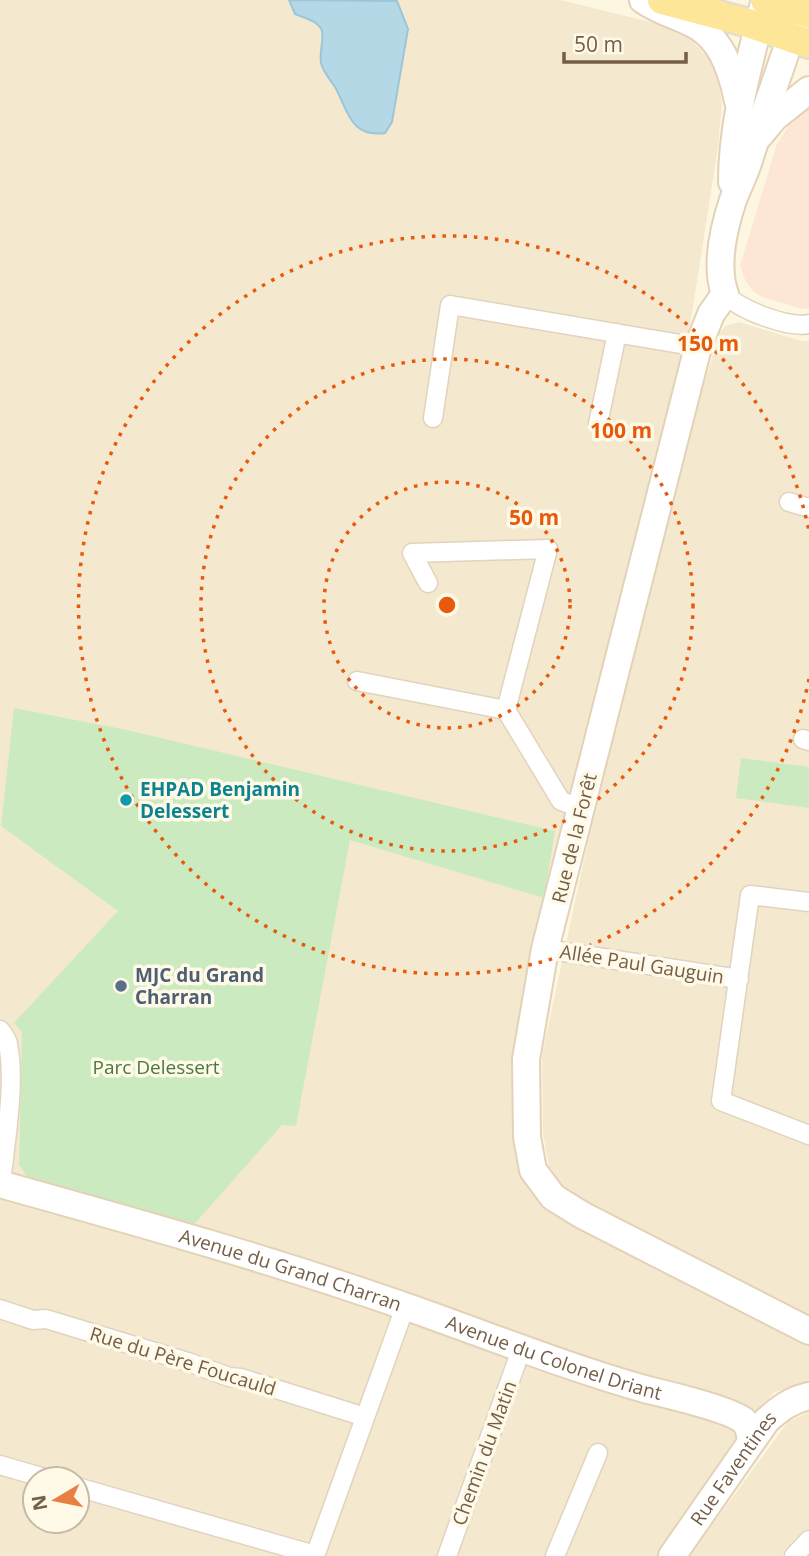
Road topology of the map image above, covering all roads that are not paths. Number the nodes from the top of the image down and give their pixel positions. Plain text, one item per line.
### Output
1 (643, 0) edge
2 (663, 0) edge
3 (804, 8) edge
4 (763, 9) edge
5 (799, 41) edge
6 (809, 90) edge
7 (739, 105) junction
8 (754, 142) junction
9 (733, 202) junction
10 (725, 294) junction
11 (809, 324) edge
12 (617, 333) junction
13 (698, 347) junction
14 (433, 418) dead end
15 (598, 424) dead end
16 (789, 502) dead end
17 (809, 508) edge
18 (428, 583) dead end
19 (357, 681) dead end
20 (506, 710) junction
21 (581, 808) junction
22 (809, 902) edge
23 (545, 949) junction
24 (738, 979) junction
25 (0, 1030) edge
26 (809, 1135) edge
27 (0, 1184) edge
28 (405, 1307) junction
29 (0, 1309) edge
30 (809, 1331) edge
31 (521, 1350) junction
32 (798, 1400) edge
33 (704, 1405) junction
34 (365, 1417) junction
35 (751, 1441) junction
36 (598, 1453) dead end
37 (0, 1465) edge
38 (21, 1471) edge
39 (91, 1491) edge
40 (809, 1540) edge
41 (315, 1555) edge
42 (447, 1556) edge
43 (555, 1556) edge
44 (672, 1556) edge
45 (794, 1556) edge

1 - 7 street
2 - 4 main road
3 - 4 main road
3 - 5 street
4 - 5 main road
4 - 7 street
5 - 8 street
6 - 8 street
7 - 9 street
8 - 9 street
9 - 10 street
10 - 11 street
10 - 13 street, Rue de la Forêt
12 - 13 street
12 - 14 street
12 - 15 street
13 - 21 street, Rue de la Forêt
16 - 17 street
18 - 20 street
19 - 20 street
20 - 21 street
21 - 23 street, Rue de la Forêt
22 - 24 street, Allée Paul Gauguin
23 - 24 street, Allée Paul Gauguin
23 - 30 street, Rue de la Forêt
24 - 26 street, Allée Paul Gauguin
25 - 27 street
27 - 28 street, Avenue du Grand Charran
28 - 31 street, Avenue du Colonel Driant
28 - 34 street, Avenue du Grand Charran
29 - 34 street, Rue du Père Foucauld
31 - 33 street, Avenue du Colonel Driant
31 - 42 street, Chemin du Matin
32 - 33 street, Avenue du Colonel Driant
32 - 35 street, Rue Faventines
33 - 35 street, Avenue du Colonel Driant
34 - 41 street, Avenue du Grand Charran
35 - 44 street, Rue Faventines
36 - 43 street
37 - 38 street
39 - 41 street
40 - 45 street

